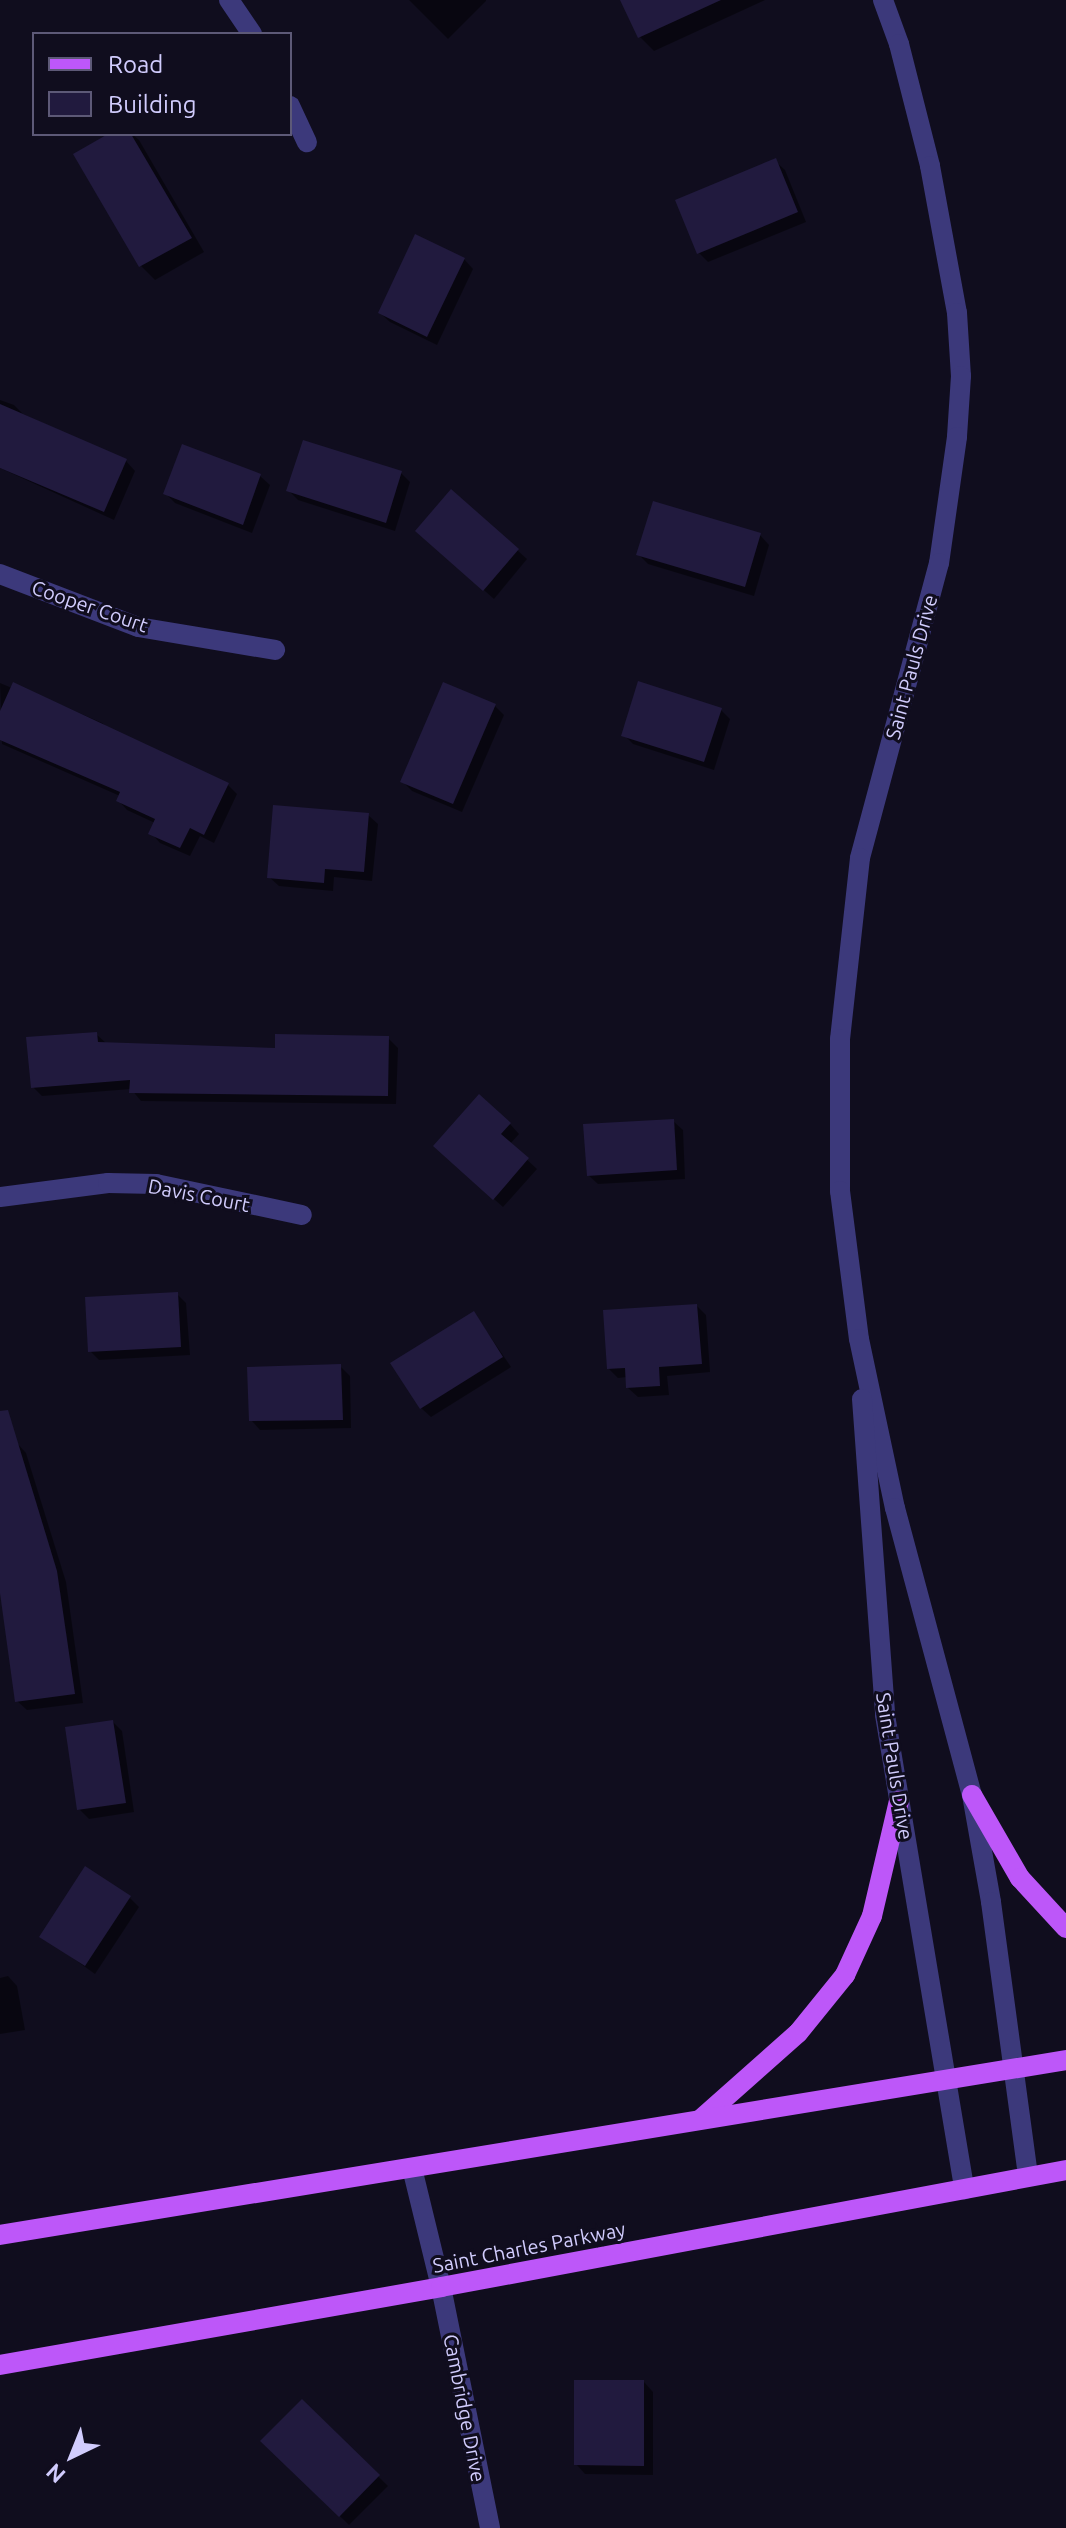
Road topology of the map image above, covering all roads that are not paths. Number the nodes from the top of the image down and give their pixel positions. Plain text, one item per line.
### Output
1 (229, 0) edge
2 (883, 0) edge
3 (251, 32) edge
4 (292, 110) edge
5 (307, 142) dead end
6 (0, 574) edge
7 (275, 650) dead end
8 (0, 1197) edge
9 (302, 1215) dead end
10 (859, 1339) junction
11 (972, 1795) junction
12 (899, 1801) junction
13 (1066, 1928) edge
14 (1066, 2060) edge
15 (1013, 2069) junction
16 (946, 2079) junction
17 (698, 2122) junction
18 (412, 2168) junction
19 (1066, 2170) edge
20 (1028, 2177) junction
21 (964, 2189) junction
22 (0, 2235) edge
23 (441, 2287) junction
24 (0, 2365) edge
25 (490, 2528) edge

1 - 3 street
2 - 10 street, Saint Pauls Drive
4 - 5 street
6 - 7 street, Cooper Court
8 - 9 street, Davis Court
10 - 11 street, Saint Pauls Drive
10 - 12 street, Saint Pauls Drive
11 - 13 main road
11 - 15 street, Saint Pauls Drive
12 - 16 street, Saint Pauls Drive
12 - 17 main road
14 - 15 main road
15 - 16 main road
15 - 20 street, Saint Pauls Drive
16 - 17 main road
16 - 21 street, Saint Pauls Drive
17 - 18 main road
18 - 22 main road
18 - 23 street, Cambridge Drive
19 - 20 main road, Saint Charles Parkway
20 - 21 main road, Saint Charles Parkway
21 - 23 main road, Saint Charles Parkway
23 - 24 main road, Saint Charles Parkway
23 - 25 street, Cambridge Drive

